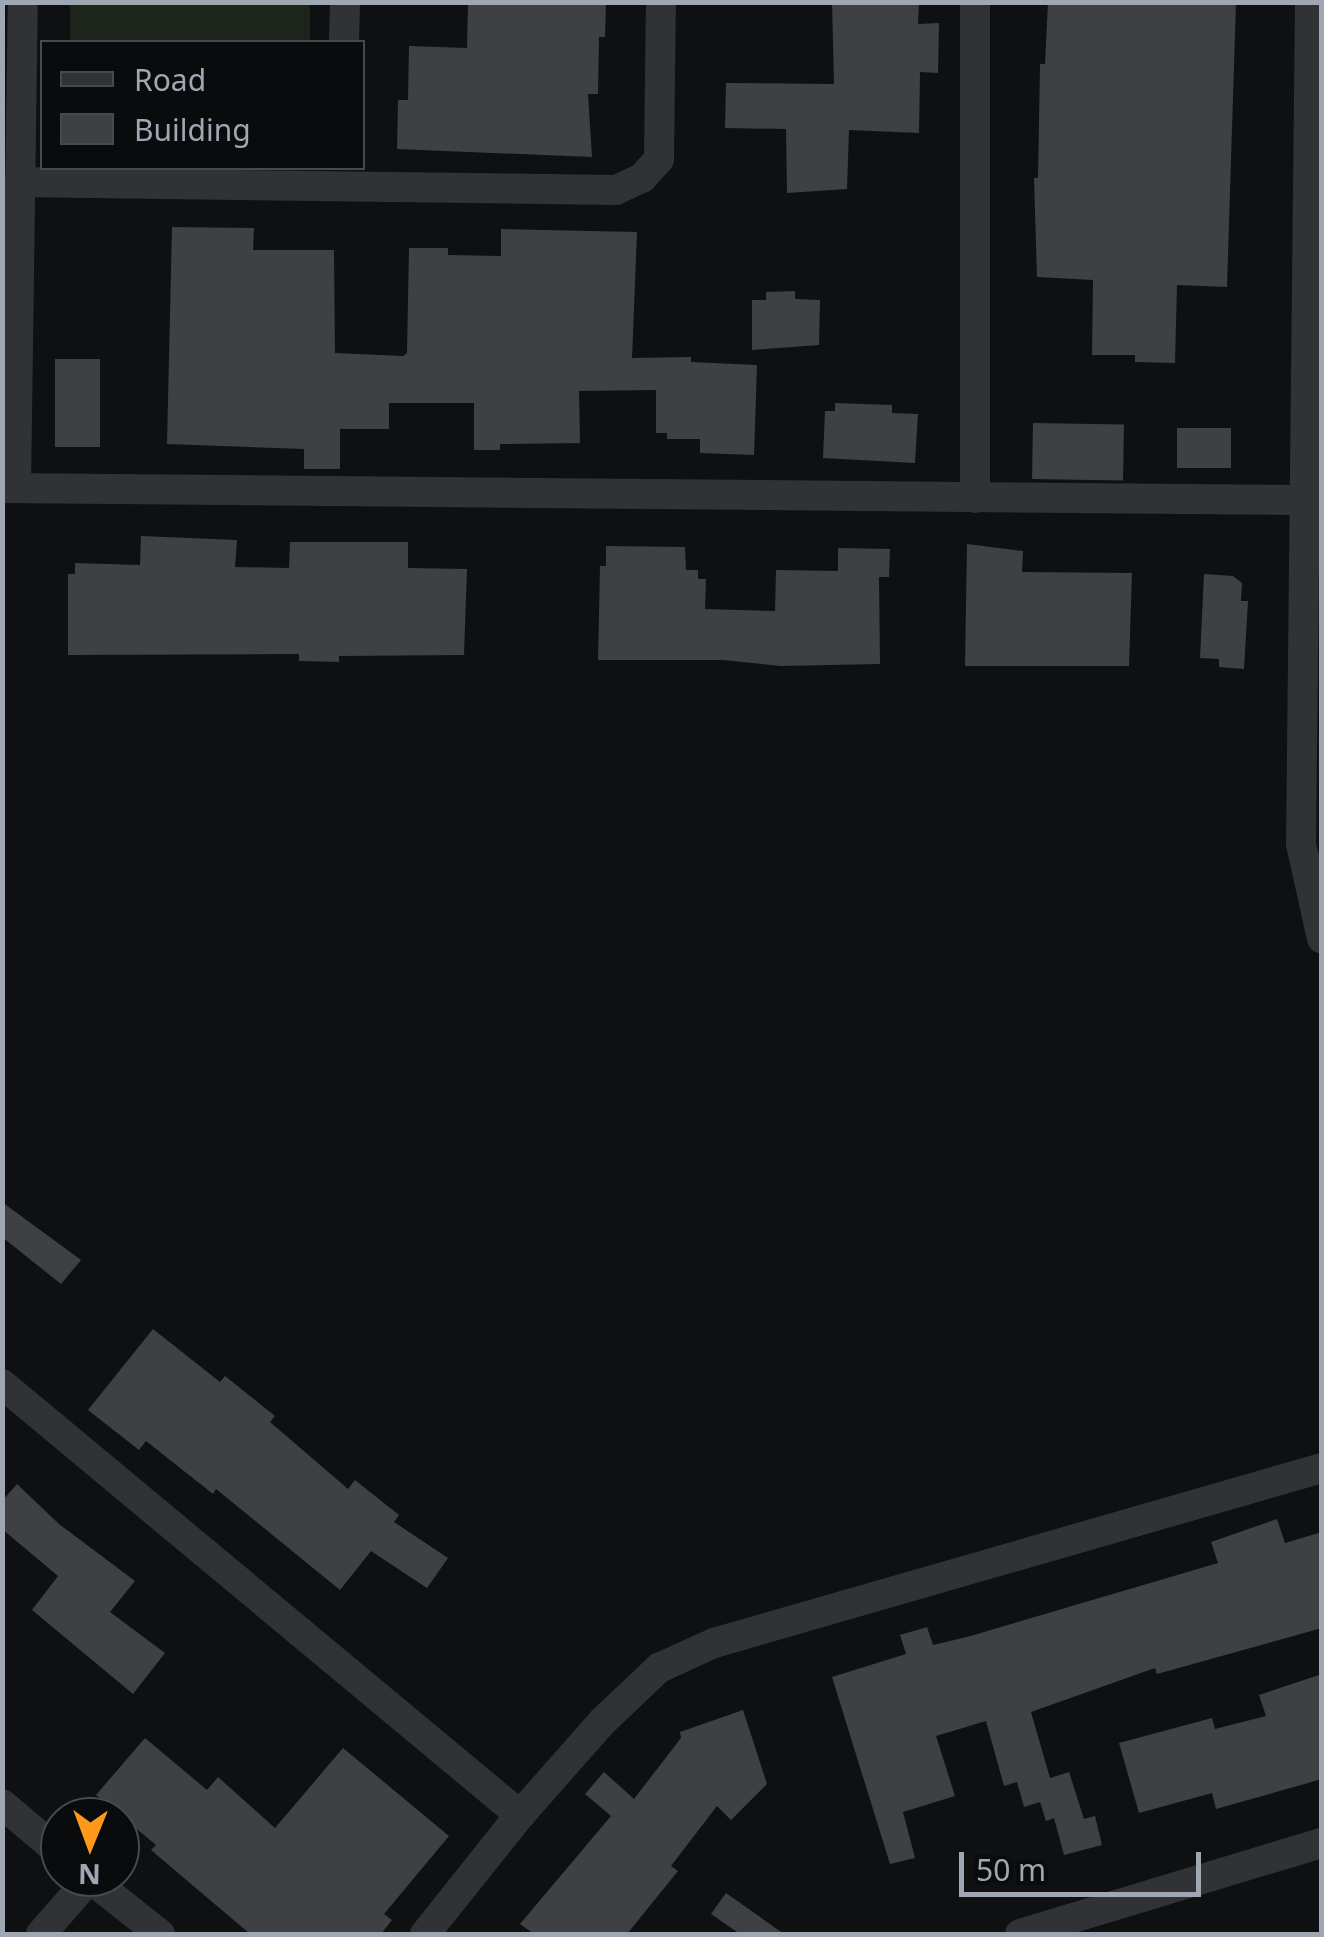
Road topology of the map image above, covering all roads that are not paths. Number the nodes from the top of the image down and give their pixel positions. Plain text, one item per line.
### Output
1 (22, 2) edge
2 (345, 2) edge
3 (662, 2) edge
4 (975, 2) edge
5 (1310, 2) edge
6 (344, 40) edge
7 (342, 176) edge
8 (18, 182) junction
9 (1314, 322) edge
10 (9, 488) edge
11 (975, 498) junction
12 (1306, 500) junction
13 (1312, 645) edge
14 (1322, 940) edge
15 (2, 1384) edge
16 (1322, 1468) edge
17 (2, 1804) edge
18 (520, 1815) junction
19 (40, 1836) edge
20 (1322, 1844) edge
21 (73, 1897) edge
22 (113, 1897) edge
23 (41, 1934) edge
24 (160, 1934) edge
25 (426, 1934) edge
26 (1020, 1934) edge

1 - 8 street
2 - 6 street
3 - 7 street
4 - 11 street
5 - 9 street
7 - 8 street
8 - 10 street
9 - 12 street
10 - 11 street
11 - 12 street
12 - 13 street
13 - 14 street
15 - 18 street
16 - 18 street
17 - 19 street
18 - 25 street
20 - 26 street
21 - 23 street
22 - 24 street

